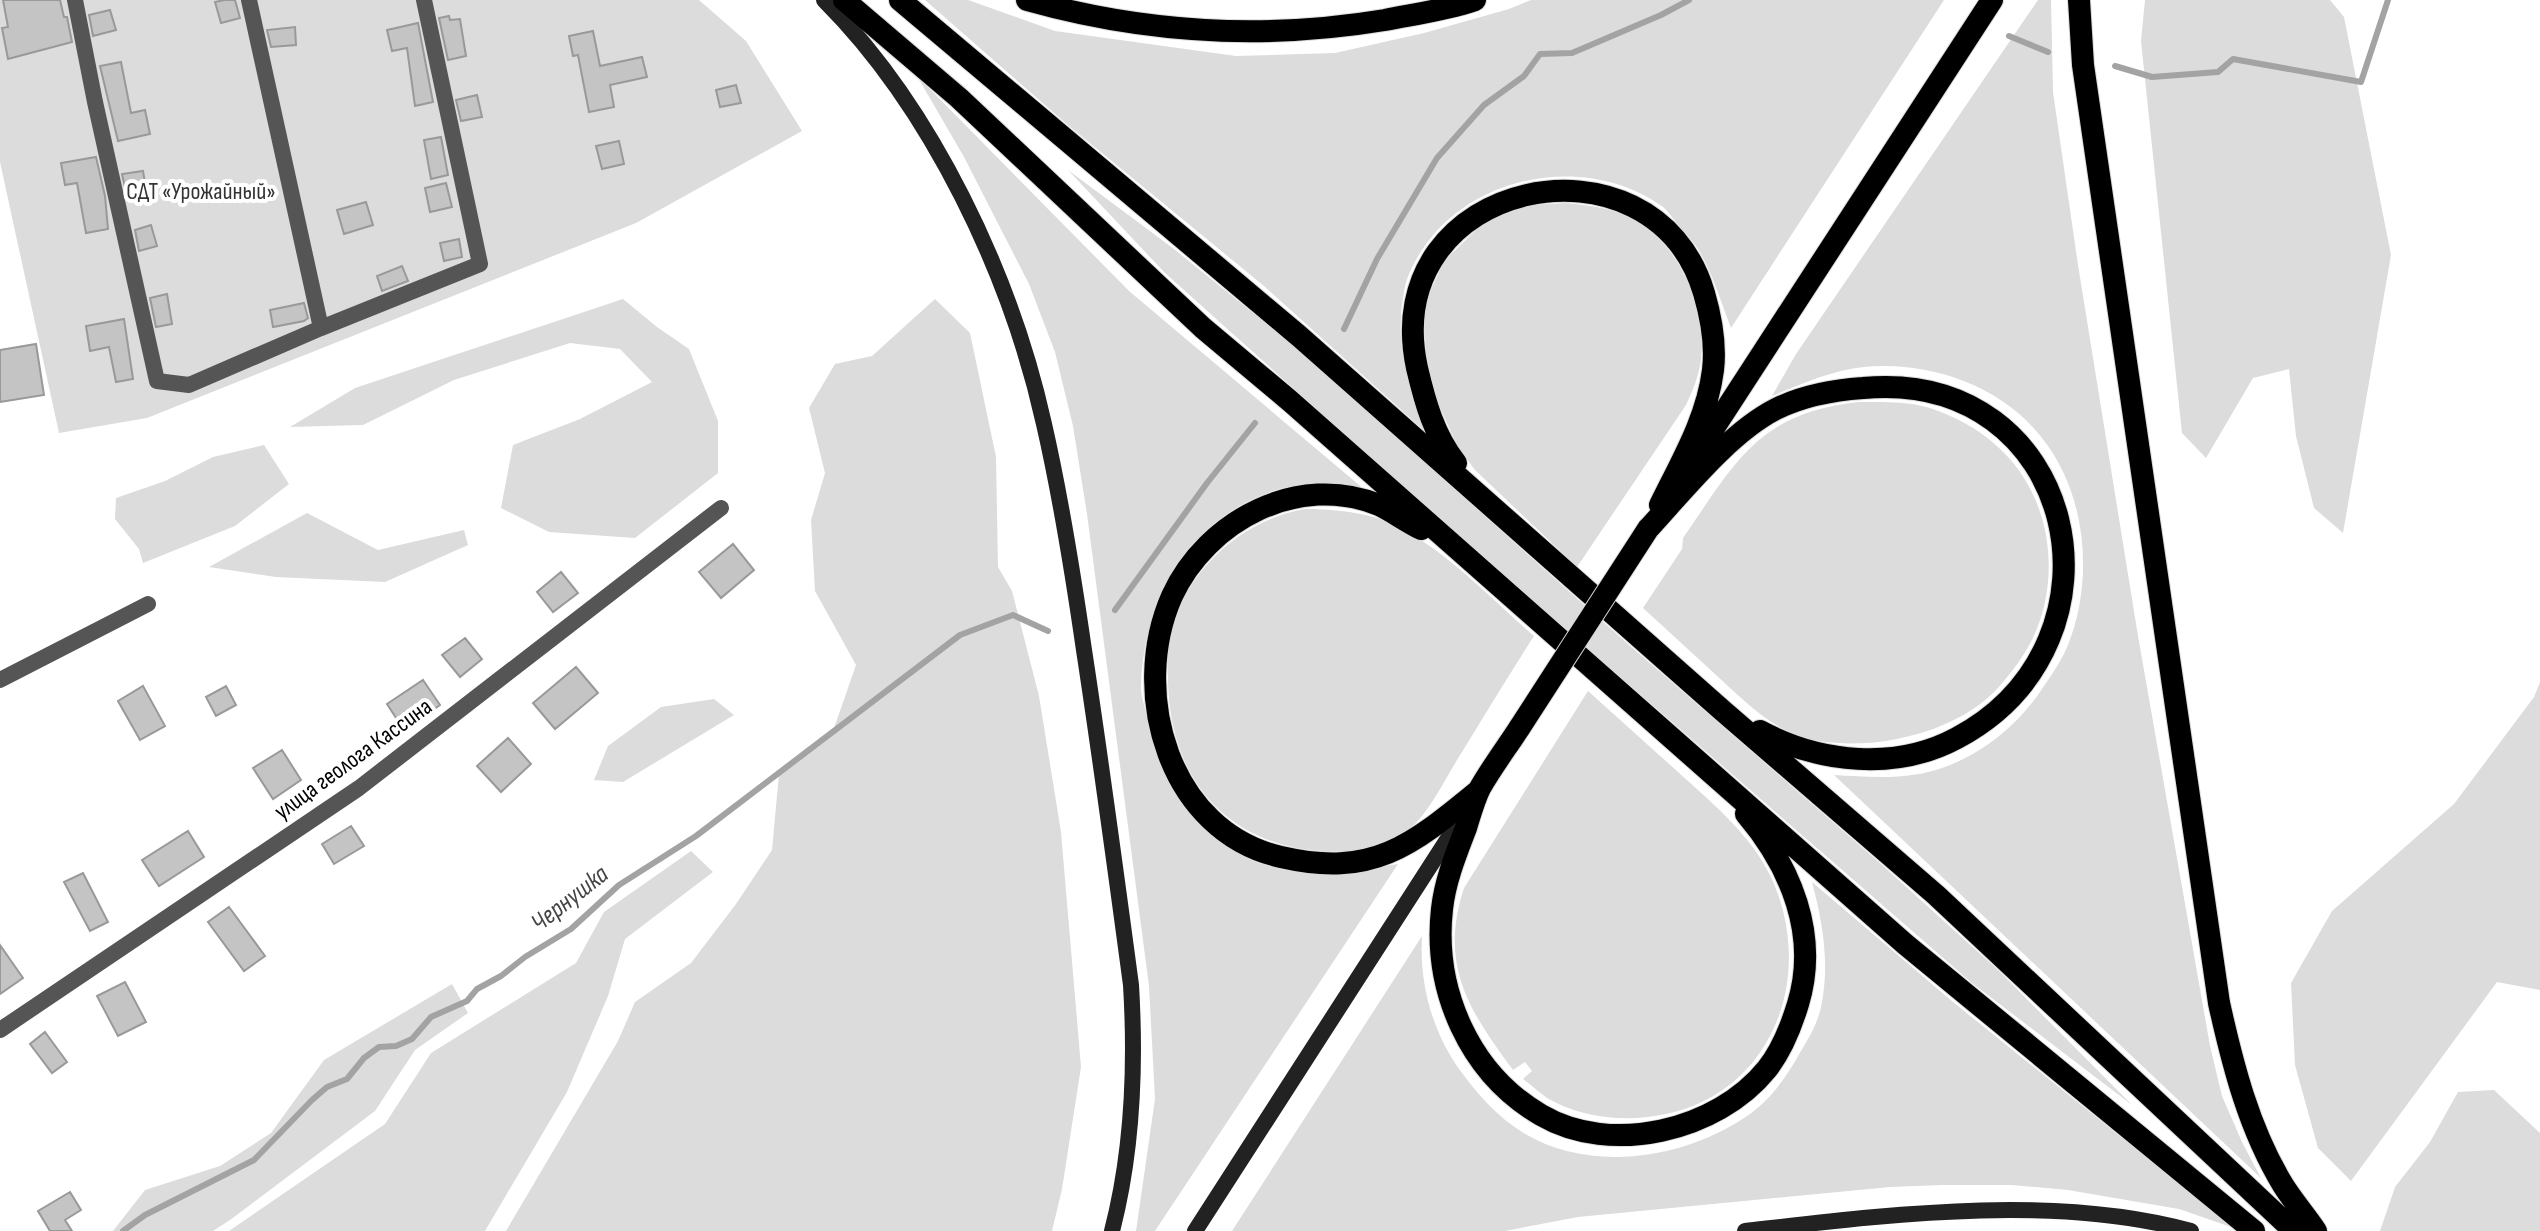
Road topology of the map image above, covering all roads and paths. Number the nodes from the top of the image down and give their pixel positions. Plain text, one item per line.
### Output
1 (75, 0) edge
2 (249, 0) edge
3 (424, 0) edge
4 (824, 0) edge
5 (844, 0) edge
6 (900, 0) edge
7 (1027, 0) edge
8 (1475, 0) edge
9 (1992, 0) edge
10 (2079, 0) edge
11 (321, 328) junction
12 (1484, 498) junction
13 (721, 508) dead end
14 (1648, 529) junction
15 (1461, 552) junction
16 (148, 604) dead end
17 (0, 680) edge
18 (1723, 711) junction
19 (1701, 762) junction
20 (1479, 791) junction
21 (0, 1030) edge
22 (1112, 1231) edge
23 (1195, 1231) edge
24 (1745, 1231) edge
25 (2191, 1231) edge
26 (2254, 1231) edge
27 (2294, 1231) edge
28 (2316, 1231) edge

1 - 11 street
2 - 11 street
3 - 11 street
4 - 22 main road
5 - 15 highway
6 - 12 highway
7 - 8 highway
9 - 14 highway
10 - 28 highway
12 - 14 highway
12 - 18 highway
13 - 21 street, улица геолога Кассина
14 - 18 highway
14 - 20 highway, bridge
15 - 19 highway
15 - 20 highway
16 - 17 street
18 - 27 highway
19 - 20 highway
19 - 26 highway
20 - 23 main road
24 - 25 main road

